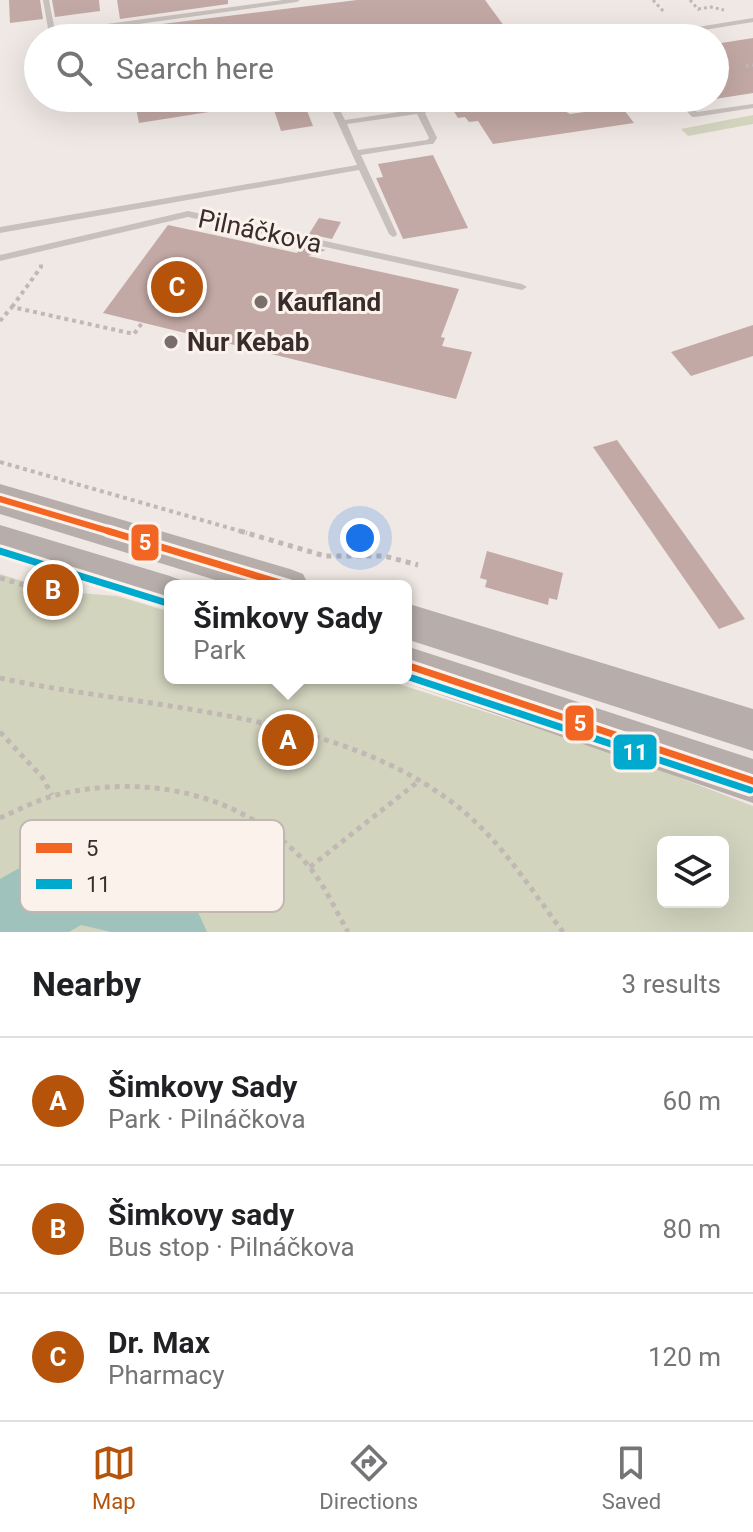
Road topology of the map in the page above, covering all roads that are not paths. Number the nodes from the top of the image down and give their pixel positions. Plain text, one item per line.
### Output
1 (46, 0) edge
2 (297, 0) edge
3 (753, 20) edge
4 (50, 24) edge
5 (124, 24) edge
6 (728, 24) edge
7 (753, 106) edge
8 (729, 110) edge
9 (337, 112) edge
10 (410, 112) edge
11 (424, 112) edge
12 (692, 112) edge
13 (714, 112) edge
14 (341, 123) junction
15 (355, 153) junction
16 (361, 167) junction
17 (0, 230) edge
18 (393, 234) dead end
19 (0, 258) edge
20 (522, 287) dead end
21 (0, 499) edge
22 (0, 541) edge
23 (270, 580) edge
24 (164, 591) edge
25 (412, 623) edge
26 (412, 667) edge
27 (753, 730) edge
28 (753, 781) edge

1 - 4 lane
2 - 5 lane
3 - 6 lane
7 - 8 lane
9 - 14 lane
10 - 14 lane
11 - 15 lane
12 - 13 lane
14 - 15 lane
15 - 16 lane
16 - 17 lane
16 - 18 lane
19 - 20 lane, Pilnáčkova
21 - 23 main road
22 - 24 main road
25 - 27 main road
26 - 28 main road

